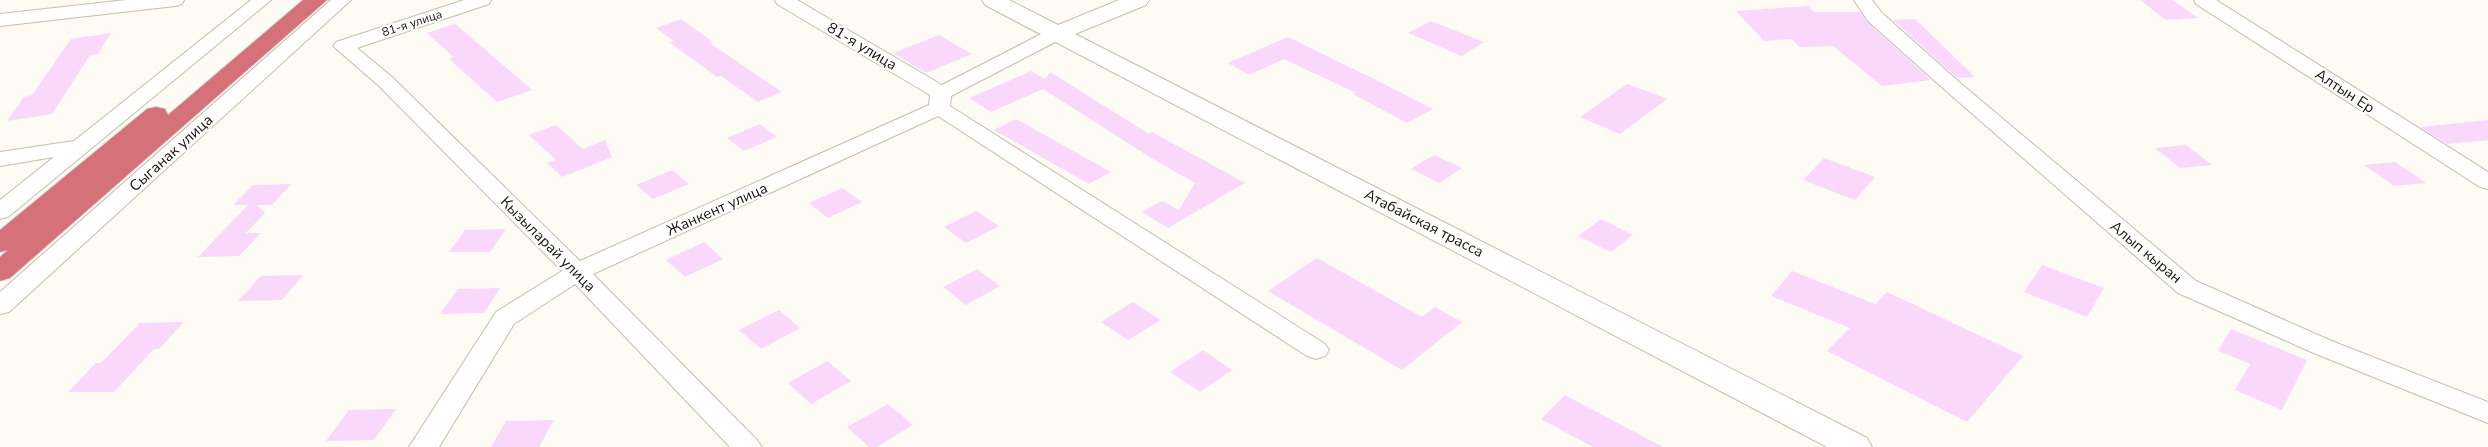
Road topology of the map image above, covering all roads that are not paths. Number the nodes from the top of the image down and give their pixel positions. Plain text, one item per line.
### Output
1 (175, 0) edge
2 (262, 0) edge
3 (291, 0) edge
4 (316, 0) edge
5 (342, 0) edge
6 (482, 0) edge
7 (784, 0) edge
8 (993, 0) edge
9 (1138, 0) edge
10 (1862, 0) edge
11 (2202, 0) edge
12 (0, 20) edge
13 (1058, 33) junction
14 (343, 46) joint
15 (940, 100) junction
16 (79, 147) junction
17 (0, 159) edge
18 (2488, 182) edge
19 (0, 212) edge
20 (0, 244) edge
21 (0, 272) edge
22 (577, 272) junction
23 (0, 306) edge
24 (1316, 350) dead end
25 (2488, 413) edge
26 (424, 447) edge
27 (747, 447) edge
28 (1855, 447) edge

1 - 12 street
2 - 16 street
3 - 20 highway
4 - 21 highway
5 - 23 street, Сыганак улица
6 - 14 street, 81-я улица
7 - 15 street, 81-я улица
8 - 13 main road, Атабайская трасса
9 - 13 main road
10 - 25 street, Алып кыран
11 - 18 street, Алтын Ер
13 - 15 street, Жанкент улица
13 - 28 main road, Атабайская трасса
14 - 22 street, Кызыларай улица
15 - 22 street, Жанкент улица
15 - 24 street, 81-я улица
16 - 17 street
16 - 19 street
22 - 26 street, Жанкент улица
22 - 27 street, Кызыларай улица

